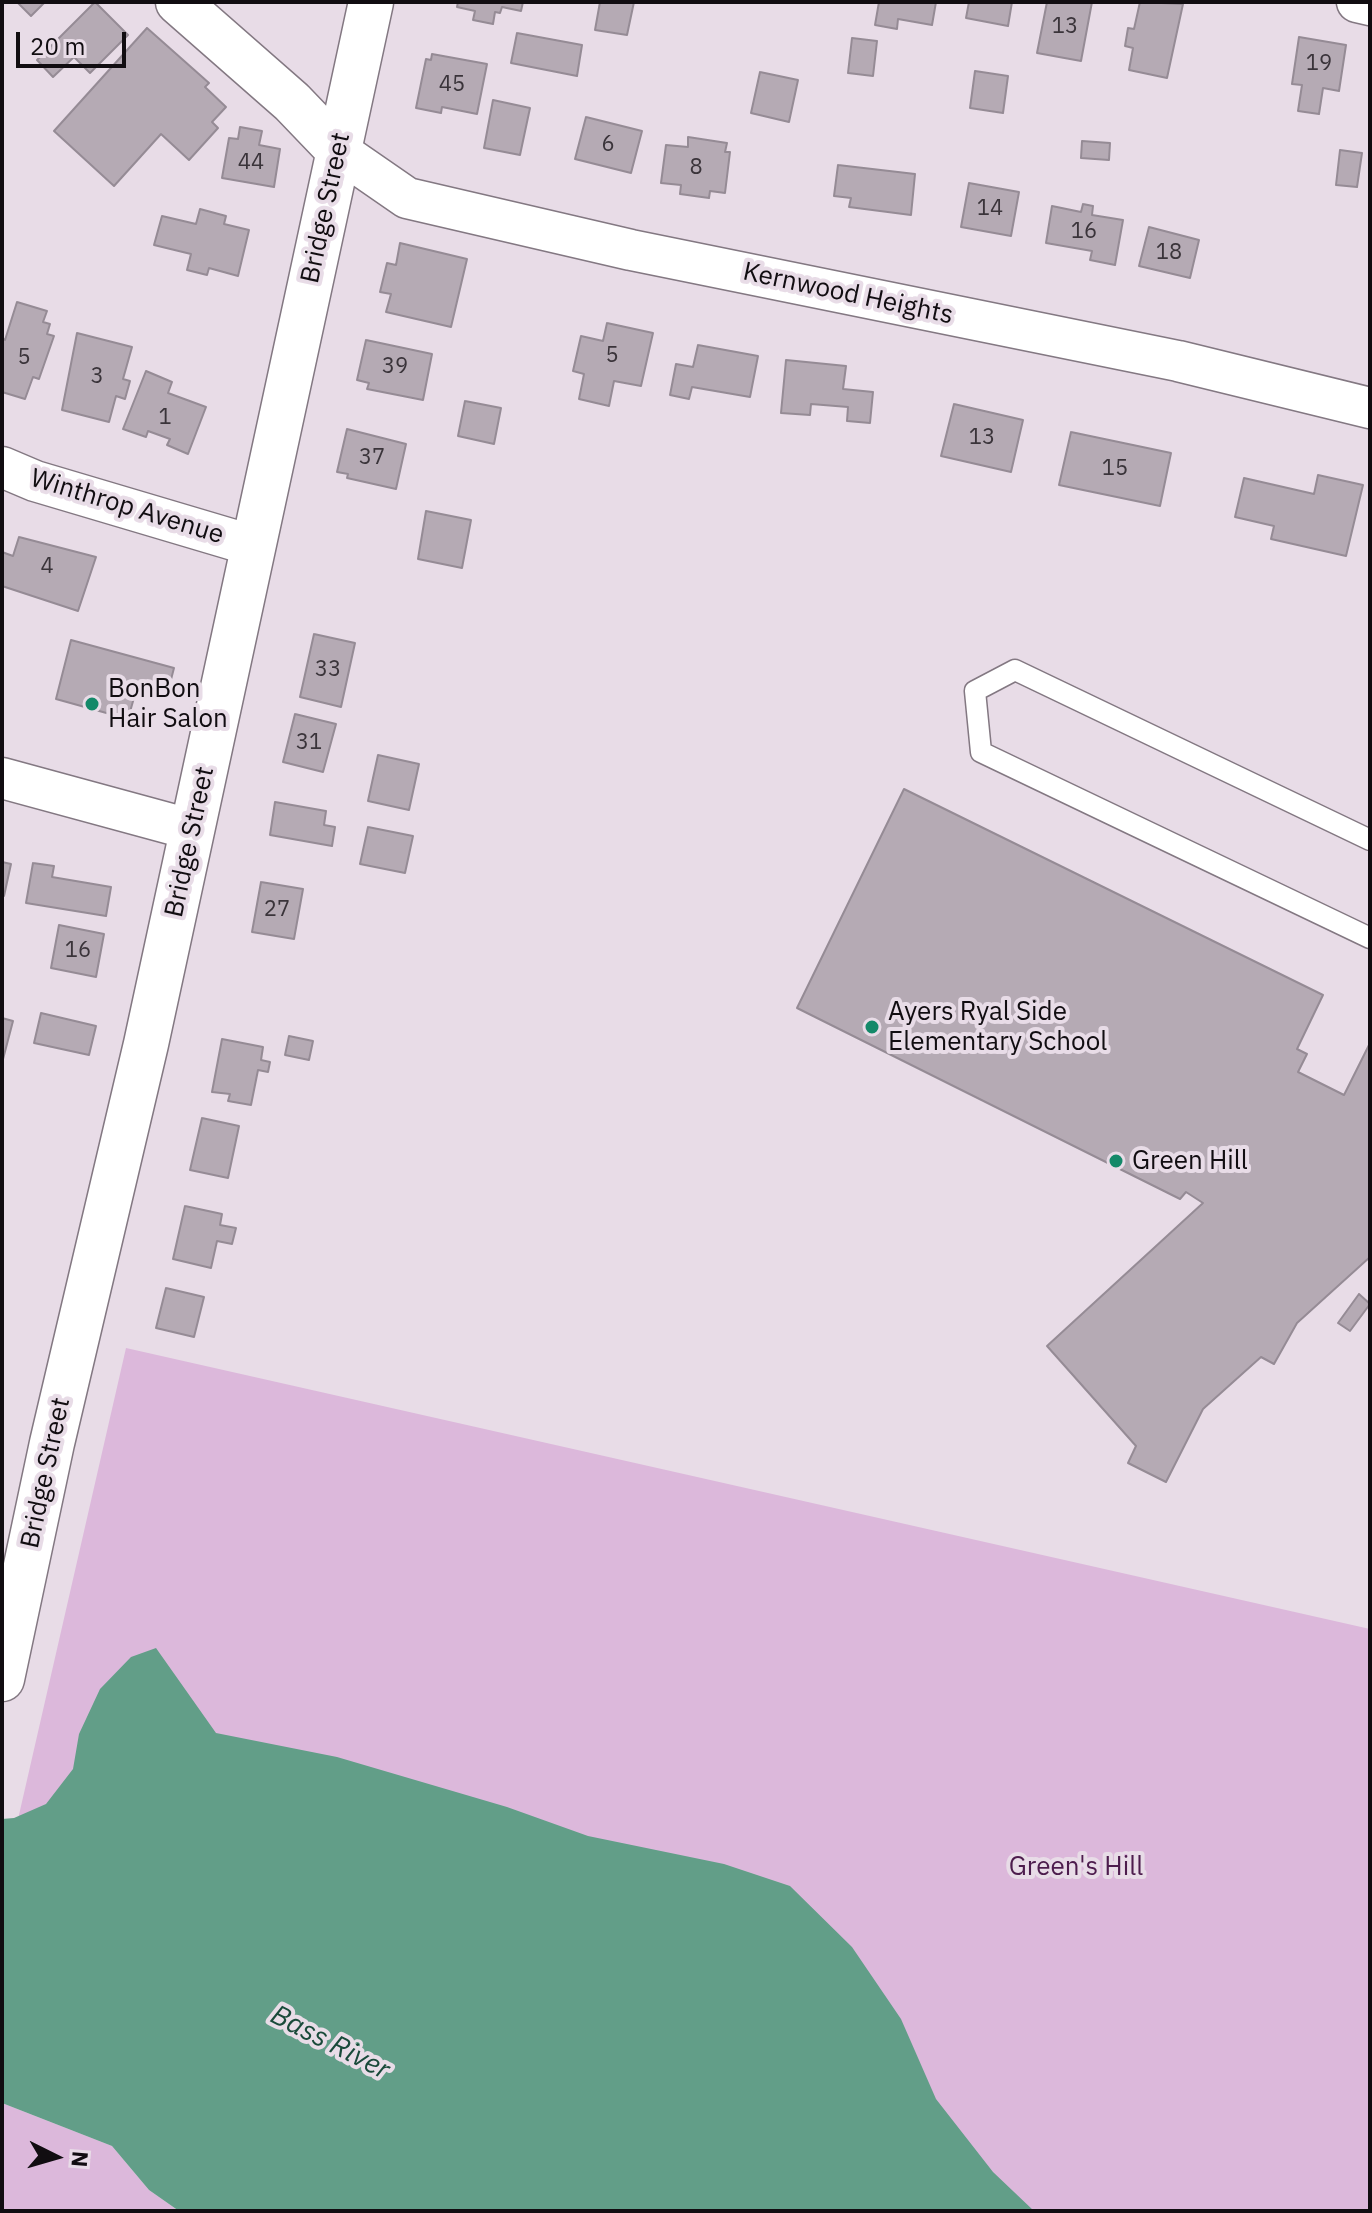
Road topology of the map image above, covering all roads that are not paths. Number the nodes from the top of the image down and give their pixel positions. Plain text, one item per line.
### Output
1 (178, 2) edge
2 (371, 2) edge
3 (1357, 2) edge
4 (1370, 5) edge
5 (339, 151) junction
6 (1370, 408) edge
7 (2, 467) edge
8 (254, 546) junction
9 (2, 778) edge
10 (193, 830) junction
11 (1370, 840) edge
12 (1370, 938) edge
13 (2, 1679) edge

1 - 5 main road
2 - 5 main road, Bridge Street
3 - 4 street
5 - 6 street, Kernwood Heights
5 - 8 main road, Bridge Street
7 - 8 street, Winthrop Avenue
8 - 10 main road, Bridge Street
9 - 10 street
10 - 13 main road, Bridge Street
11 - 12 lane

